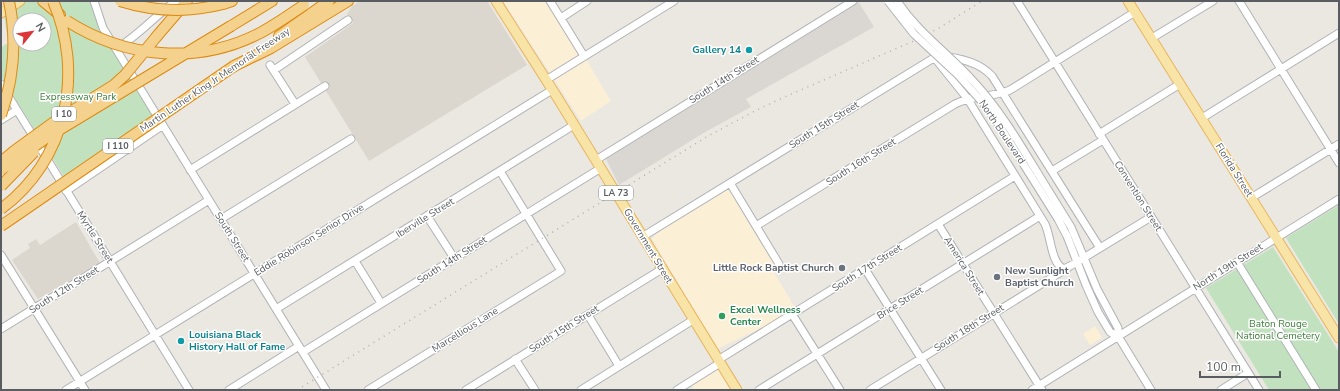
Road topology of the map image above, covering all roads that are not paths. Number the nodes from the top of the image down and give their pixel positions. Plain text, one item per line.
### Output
1 (9, 1) edge
2 (20, 1) edge
3 (44, 1) edge
4 (53, 1) edge
5 (94, 1) edge
6 (120, 1) edge
7 (176, 1) edge
8 (187, 1) edge
9 (272, 1) edge
10 (329, 1) edge
11 (348, 1) edge
12 (550, 1) edge
13 (587, 1) edge
14 (658, 1) edge
15 (674, 1) edge
16 (853, 1) edge
17 (888, 1) edge
18 (897, 1) edge
19 (1016, 1) edge
20 (1128, 1) edge
21 (1213, 1) edge
22 (1239, 1) edge
23 (498, 2) edge
24 (228, 3) edge
25 (307, 3) edge
26 (663, 8) junction
27 (1135, 12) junction
28 (1, 13) edge
29 (561, 18) junction
30 (348, 20) dead end
31 (1339, 33) edge
32 (1152, 38) junction
33 (269, 46) junction
34 (116, 49) junction
35 (584, 56) junction
36 (934, 57) junction
37 (1054, 63) junction
38 (1281, 69) junction
39 (992, 76) junction
40 (546, 80) junction
41 (1, 84) edge
42 (1180, 84) junction
43 (325, 86) dead end
44 (552, 90) junction
45 (1003, 92) junction
46 (985, 95) junction
47 (967, 98) junction
48 (295, 104) junction
49 (17, 110) junction
50 (1, 115) edge
51 (1202, 118) junction
52 (1, 120) edge
53 (163, 126) junction
54 (574, 126) junction
55 (1101, 137) junction
56 (351, 139) dead end
57 (40, 142) junction
58 (1339, 144) edge
59 (1331, 150) junction
60 (1, 162) edge
61 (1339, 163) edge
62 (598, 164) junction
63 (1, 170) edge
64 (190, 170) junction
65 (1052, 171) junction
66 (500, 172) junction
67 (1034, 174) junction
68 (1015, 176) junction
69 (730, 183) junction
70 (1, 186) edge
71 (66, 191) junction
72 (1251, 198) junction
73 (1339, 199) edge
74 (209, 200) junction
75 (1, 209) edge
76 (526, 214) junction
77 (427, 216) junction
78 (1040, 216) junction
79 (1151, 217) junction
80 (221, 219) junction
81 (938, 224) junction
82 (1, 226) edge
83 (756, 226) junction
84 (642, 236) junction
85 (1276, 237) junction
86 (1100, 248) junction
87 (1, 255) edge
88 (454, 258) junction
89 (1085, 258) junction
90 (110, 261) junction
91 (355, 261) junction
92 (1077, 262) junction
93 (1237, 262) junction
94 (780, 264) dead end
95 (963, 264) junction
96 (1069, 267) junction
97 (662, 269) junction
98 (866, 269) junction
99 (254, 274) junction
100 (1196, 288) junction
101 (381, 303) junction
102 (35, 308) junction
103 (890, 308) junction
104 (276, 309) junction
105 (792, 314) junction
106 (994, 314) junction
107 (588, 315) junction
108 (693, 320) junction
109 (1, 329) edge
110 (155, 335) junction
111 (1118, 337) junction
112 (1339, 338) edge
113 (301, 349) junction
114 (818, 354) junction
115 (921, 358) junction
116 (515, 359) junction
117 (719, 362) junction
118 (618, 366) junction
119 (1248, 373) junction
120 (80, 382) junction
121 (591, 387) edge
122 (1040, 388) edge
123 (66, 390) edge
124 (85, 390) edge
125 (189, 390) edge
126 (229, 390) edge
127 (326, 390) edge
128 (368, 390) edge
129 (466, 390) edge
130 (535, 390) edge
131 (581, 390) edge
132 (677, 390) edge
133 (737, 390) edge
134 (759, 390) edge
135 (840, 390) edge
136 (870, 390) edge
137 (941, 390) edge
138 (1032, 390) edge
139 (1151, 390) edge
140 (1221, 390) edge
141 (1259, 390) edge
142 (1316, 390) edge

1 - 50 highway, bridge
2 - 28 main road
3 - 25 highway, bridge
4 - 75 highway, I 10, bridge
5 - 34 street, South Street
6 - 24 highway, bridge
7 - 34 street
8 - 60 highway, bridge
9 - 57 highway, bridge
10 - 33 highway, Martin Luther King Jr Memorial Freeway
11 - 33 highway
12 - 29 street
13 - 29 street
14 - 26 street
15 - 26 street
16 - 62 street, South 14th Street
17 - 67 street, North Boulevard, bridge
18 - 67 street, North Boulevard, bridge
19 - 37 street, Convention Street
20 - 27 main road, Florida Street
21 - 32 street
22 - 38 street
23 - 40 main road, Government Street / LA 73
26 - 35 street
27 - 32 main road, Florida Street
27 - 37 street, South 16th Street
29 - 35 street
30 - 48 street
31 - 38 street
32 - 42 main road, Florida Street
33 - 82 highway, Martin Luther King Jr Memorial Freeway / I 110, bridge
34 - 53 street, South Street
35 - 40 street
36 - 39 street
36 - 47 street, North Boulevard
36 - 69 street, South 15th Street
37 - 45 street, South 16th Street
37 - 55 street, Convention Street
38 - 51 street
38 - 59 street
39 - 45 street
39 - 46 street
40 - 44 main road, Government Street / LA 73
41 - 49 street, Myrtle Street
42 - 51 main road, Florida Street
42 - 55 street
43 - 48 street
44 - 54 main road, Government Street / LA 73
44 - 99 street, Eddie Robinson Senior Drive
45 - 46 street, South 16th Street
45 - 65 street, North Boulevard
46 - 47 street, South 16th Street
47 - 68 street, North Boulevard
47 - 83 street, South 16th Street
48 - 64 street
49 - 52 street
49 - 71 street, Myrtle Street
51 - 72 main road, Florida Street
53 - 64 street, South Street
53 - 71 street
54 - 62 main road, Government Street / LA 73
54 - 66 street, Iberville Street
55 - 65 street
55 - 79 street, Convention Street
56 - 80 street
57 - 63 highway, bridge
57 - 70 highway, bridge
58 - 59 street
59 - 61 street
59 - 72 street
62 - 76 street, South 14th Street
62 - 84 main road, Government Street / LA 73
64 - 74 street, South Street
65 - 86 street, North Boulevard
66 - 76 street
66 - 77 street, Iberville Street
67 - 89 street, North Boulevard
67 - 92 street, North Boulevard
68 - 78 street, North Boulevard
68 - 81 street, South 17th Street
69 - 83 street
69 - 84 street, South 15th Street
71 - 90 street, Myrtle Street
72 - 85 main road, Florida Street
73 - 85 street, North 19th Street
74 - 80 street, South Street
74 - 90 street, South 12th Street
76 - 88 street, South 14th Street
76 - 128 street, Marcellious Lane
77 - 88 street
77 - 91 street, Iberville Street
78 - 95 street, Brice Street
78 - 96 street, North Boulevard
79 - 86 street
79 - 100 street, Convention Street
80 - 99 street, South Street
81 - 95 street, America Street
81 - 98 street, South 17th Street
83 - 94 street
84 - 97 main road, Government Street / LA 73
85 - 93 street, North 19th Street
85 - 112 main road, Florida Street
86 - 89 street
87 - 102 street
88 - 101 street, South 14th Street
89 - 92 street
89 - 111 street, North Boulevard
90 - 102 street, South 12th Street
90 - 110 street, Myrtle Street
91 - 101 street
91 - 104 street, Iberville Street
92 - 96 street
92 - 111 street, North Boulevard
93 - 100 street, North 19th Street
93 - 142 street
95 - 103 street, Brice Street
95 - 106 street, America Street
96 - 106 street, South 18th Street
97 - 107 street, South 15th Street
97 - 108 main road, Government Street / LA 73
98 - 103 street
98 - 105 street, South 17th Street
99 - 104 street, South Street
99 - 110 street, Eddie Robinson Senior Drive
100 - 111 street, North 19th Street
100 - 119 street, Convention Street
101 - 113 street, South 14th Street
102 - 109 street, South 12th Street
102 - 120 street
103 - 114 street, Brice Street
103 - 115 street
104 - 113 street, South Street
105 - 114 street
105 - 117 street, South 17th Street
106 - 115 street, South 18th Street
106 - 122 street, America Street
107 - 116 street, South 15th Street
107 - 118 street
108 - 117 main road, Government Street / LA 73
108 - 118 street
110 - 120 street, Eddie Robinson Senior Drive
110 - 125 street, Myrtle Street
111 - 122 street, North 19th Street
111 - 139 street, North Boulevard
113 - 126 street, South 14th Street
113 - 127 street, South Street
114 - 134 street, Brice Street
114 - 135 street
115 - 136 street, South 18th Street
115 - 137 street
116 - 129 street, South 15th Street
116 - 130 street
117 - 132 street, South 17th Street
117 - 133 main road, Government Street / LA 73
118 - 121 street
119 - 140 street
119 - 141 street, Convention Street
120 - 123 street, Eddie Robinson Senior Drive
120 - 124 street
121 - 131 street
122 - 138 street, North 19th Street

